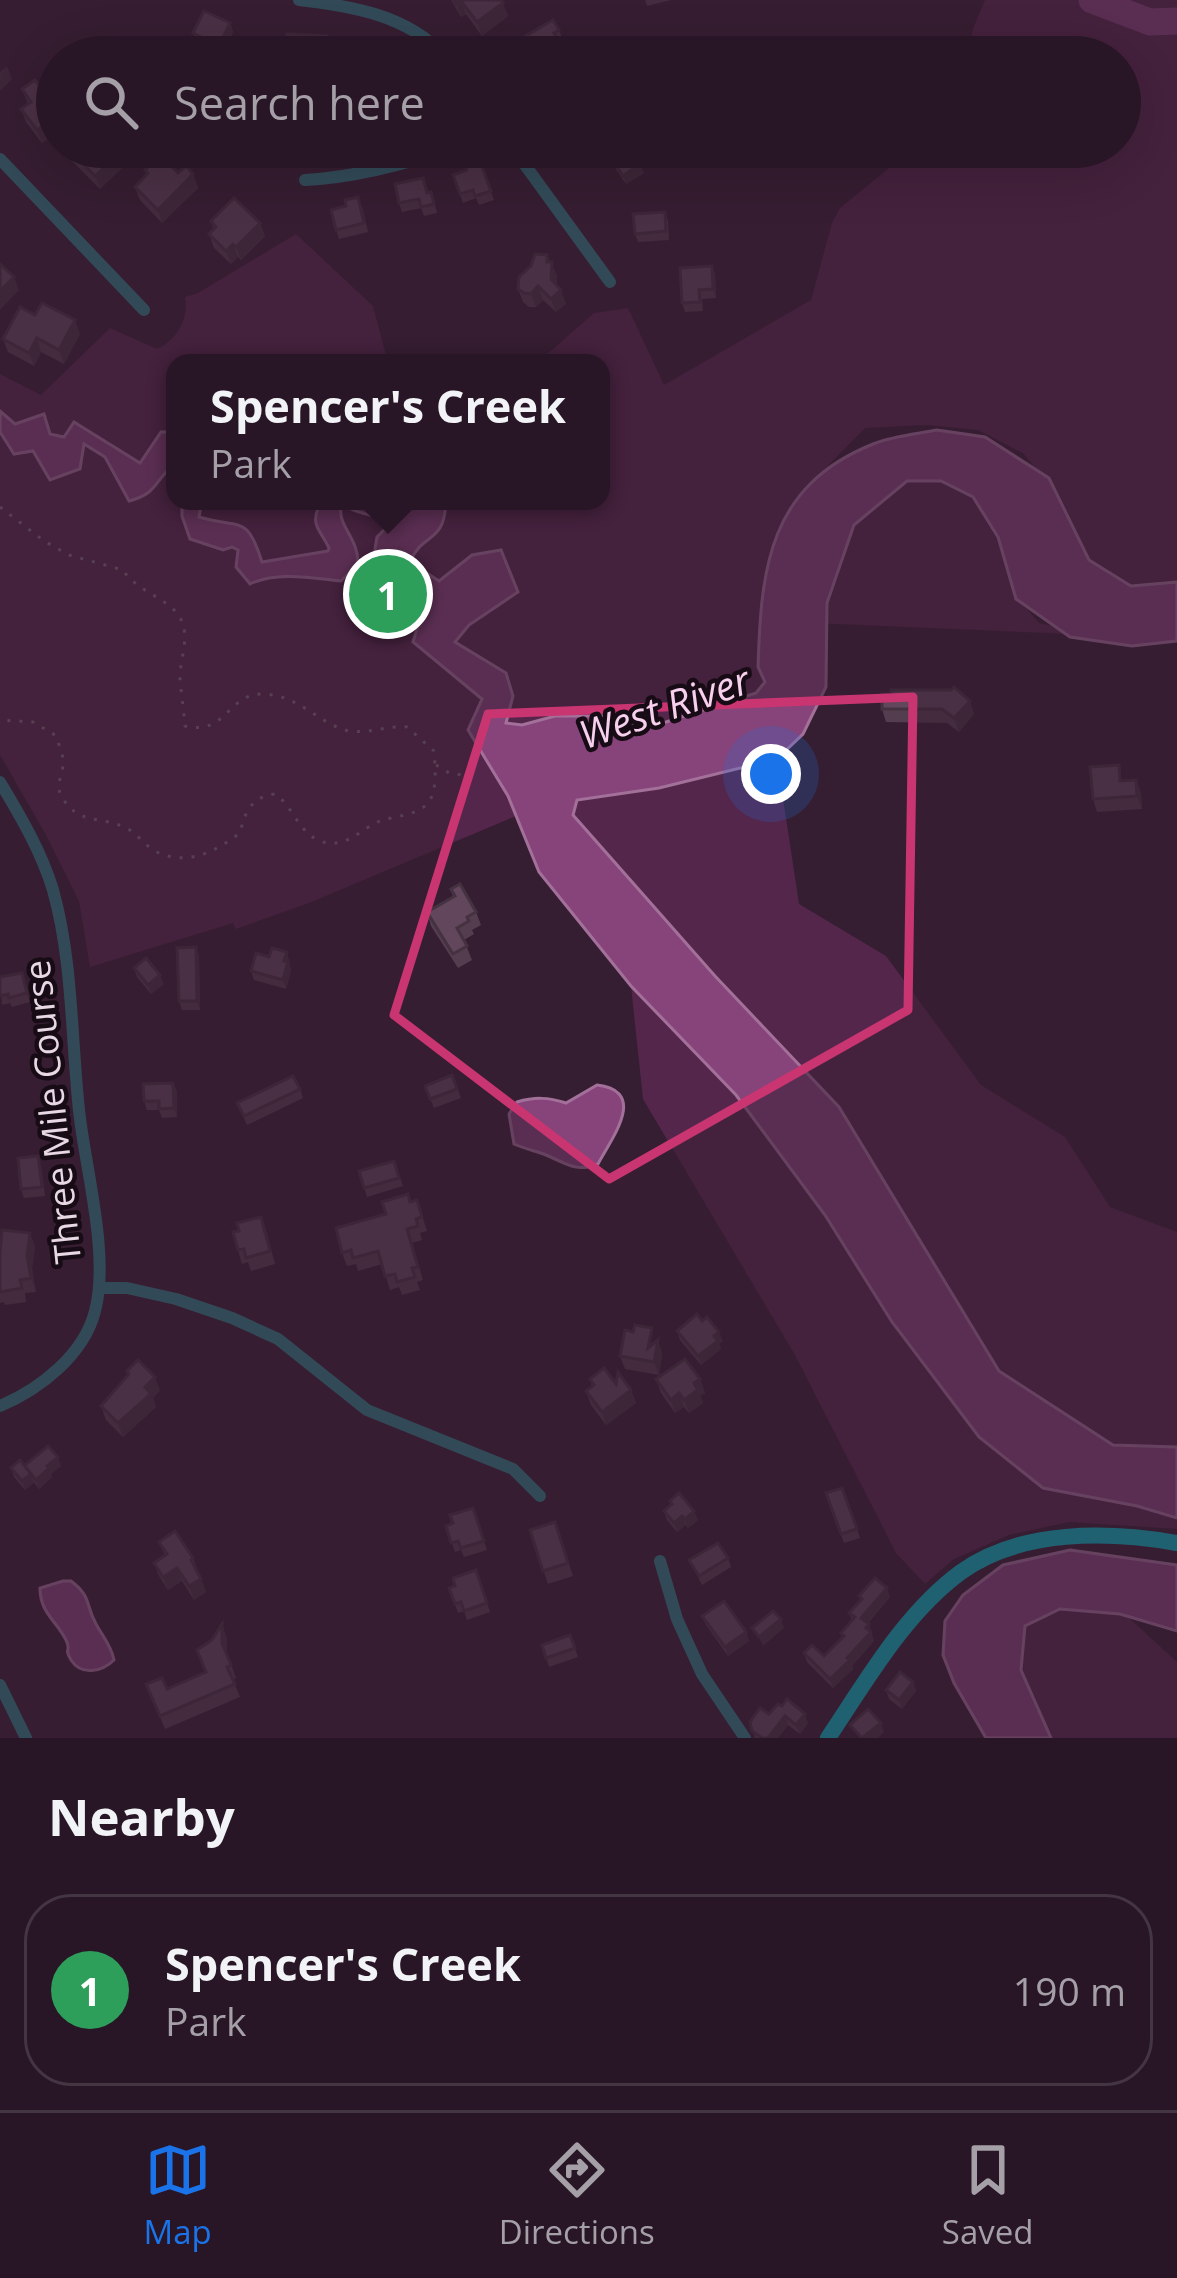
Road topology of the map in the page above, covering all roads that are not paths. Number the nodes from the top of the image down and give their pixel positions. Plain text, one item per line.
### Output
1 (299, 0) edge
2 (418, 36) edge
3 (0, 159) edge
4 (388, 168) edge
5 (527, 168) edge
6 (305, 180) dead end
7 (610, 282) dead end
8 (144, 310) dead end
9 (0, 782) edge
10 (99, 1288) junction
11 (0, 1406) edge
12 (540, 1496) dead end
13 (1177, 1543) edge
14 (660, 1562) dead end
15 (0, 1685) edge
16 (26, 1738) edge
17 (746, 1738) edge
18 (828, 1738) edge

1 - 2 street
3 - 8 street
4 - 6 street
5 - 7 street
9 - 10 street, Three Mile Course
10 - 11 street, Three Mile Course
10 - 12 street
13 - 18 main road
14 - 17 street
15 - 16 street

